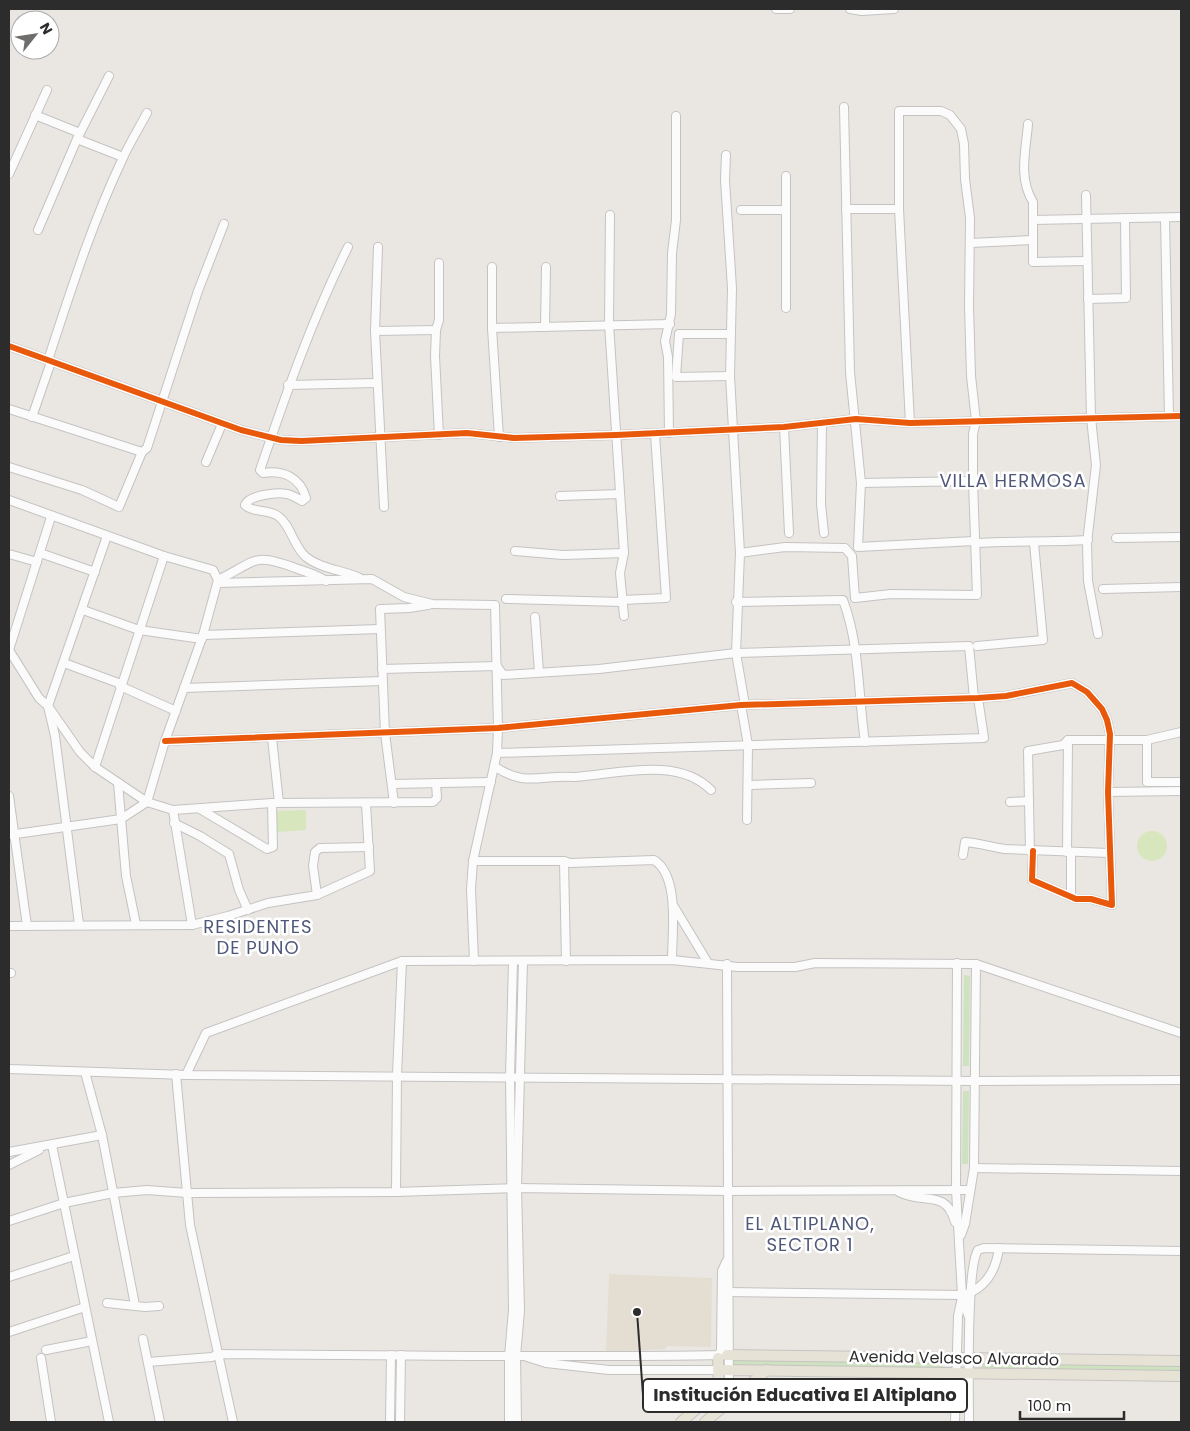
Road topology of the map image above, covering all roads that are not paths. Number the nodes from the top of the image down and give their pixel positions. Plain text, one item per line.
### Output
1 (776, 9) edge
2 (790, 9) edge
3 (850, 9) edge
4 (894, 9) edge
5 (109, 76) dead end
6 (47, 90) dead end
7 (844, 107) dead end
8 (147, 113) dead end
9 (35, 115) junction
10 (676, 116) dead end
11 (1028, 124) dead end
12 (79, 136) junction
13 (726, 155) dead end
14 (123, 158) junction
15 (9, 174) edge
16 (786, 176) dead end
17 (1086, 195) dead end
18 (899, 208) junction
19 (741, 210) dead end
20 (786, 210) junction
21 (846, 210) junction
22 (610, 215) dead end
23 (1181, 217) edge
24 (1124, 218) junction
25 (1165, 218) junction
26 (1086, 219) junction
27 (1033, 220) junction
28 (224, 224) dead end
29 (38, 230) dead end
30 (1033, 240) junction
31 (970, 243) junction
32 (348, 246) dead end
33 (378, 247) dead end
34 (1087, 261) junction
35 (439, 263) dead end
36 (492, 267) dead end
37 (546, 267) dead end
38 (1088, 299) junction
39 (786, 308) dead end
40 (609, 324) junction
41 (670, 324) junction
42 (546, 327) junction
43 (492, 328) junction
44 (436, 330) junction
45 (375, 331) junction
46 (731, 334) junction
47 (9, 346) edge
48 (50, 361) junction
49 (730, 376) junction
50 (376, 383) junction
51 (288, 385) junction
52 (161, 401) junction
53 (9, 409) edge
54 (1169, 416) junction
55 (1181, 416) edge
56 (32, 417) junction
57 (1091, 418) junction
58 (856, 419) junction
59 (976, 421) junction
60 (822, 423) junction
61 (910, 423) junction
62 (222, 424) junction
63 (784, 427) junction
64 (733, 430) junction
65 (669, 433) junction
66 (654, 434) junction
67 (439, 435) junction
68 (616, 435) junction
69 (271, 437) junction
70 (499, 437) junction
71 (380, 438) junction
72 (142, 452) junction
73 (206, 462) dead end
74 (9, 467) edge
75 (973, 481) junction
76 (861, 483) junction
77 (620, 494) junction
78 (560, 496) dead end
79 (9, 500) edge
80 (384, 507) dead end
81 (51, 517) junction
82 (789, 533) dead end
83 (824, 533) dead end
84 (107, 536) junction
85 (1181, 537) edge
86 (1116, 538) dead end
87 (1088, 540) junction
88 (975, 542) junction
89 (1034, 543) junction
90 (515, 551) dead end
91 (40, 553) junction
92 (624, 553) junction
93 (740, 553) junction
94 (9, 554) edge
95 (164, 556) junction
96 (37, 562) junction
97 (96, 572) junction
98 (218, 579) junction
99 (362, 579) junction
100 (326, 581) junction
101 (1181, 587) edge
102 (1103, 589) dead end
103 (506, 599) dead end
104 (622, 601) junction
105 (736, 602) junction
106 (432, 604) junction
107 (83, 610) junction
108 (624, 616) dead end
109 (535, 617) dead end
110 (380, 629) junction
111 (140, 630) junction
112 (1098, 634) dead end
113 (202, 637) junction
114 (977, 646) dead end
115 (855, 648) junction
116 (9, 650) edge
117 (736, 653) junction
118 (64, 663) junction
119 (497, 666) junction
120 (382, 669) junction
121 (539, 672) junction
122 (382, 681) junction
123 (120, 685) junction
124 (184, 688) junction
125 (976, 698) junction
126 (859, 701) junction
127 (743, 705) junction
128 (48, 706) junction
129 (176, 711) junction
130 (498, 728) junction
131 (1181, 732) edge
132 (385, 734) junction
133 (272, 738) junction
134 (1068, 740) junction
135 (1147, 740) junction
136 (165, 741) junction
137 (1108, 741) junction
138 (865, 742) junction
139 (748, 745) junction
140 (496, 753) junction
141 (494, 766) junction
142 (95, 767) junction
143 (436, 782) junction
144 (491, 782) junction
145 (1181, 782) edge
146 (118, 783) junction
147 (811, 783) dead end
148 (392, 784) junction
149 (749, 785) junction
150 (711, 790) dead end
151 (1181, 791) edge
152 (1108, 792) junction
153 (9, 796) edge
154 (1029, 801) junction
155 (147, 802) junction
156 (1010, 802) dead end
157 (276, 803) junction
158 (394, 803) junction
159 (366, 804) junction
160 (200, 809) junction
161 (173, 810) junction
162 (121, 819) junction
163 (747, 820) dead end
164 (174, 823) junction
165 (68, 827) junction
166 (12, 835) edge
167 (369, 847) junction
168 (1032, 851) junction
169 (1069, 852) junction
170 (1109, 853) junction
171 (963, 855) dead end
172 (474, 861) junction
173 (564, 861) junction
174 (317, 895) junction
175 (1071, 897) junction
176 (672, 903) junction
177 (248, 910) junction
178 (79, 924) junction
179 (136, 924) junction
180 (192, 925) junction
181 (9, 926) edge
182 (27, 926) junction
183 (672, 960) junction
184 (402, 961) junction
185 (474, 961) junction
186 (513, 961) junction
187 (523, 961) junction
188 (566, 961) junction
189 (708, 963) junction
190 (957, 963) junction
191 (726, 964) junction
192 (976, 964) junction
193 (1181, 1033) edge
194 (9, 1069) edge
195 (86, 1072) junction
196 (176, 1074) junction
197 (186, 1075) junction
198 (397, 1075) junction
199 (510, 1077) junction
200 (519, 1077) junction
201 (728, 1079) junction
202 (1181, 1080) edge
203 (957, 1081) junction
204 (976, 1081) junction
205 (102, 1135) junction
206 (52, 1145) junction
207 (9, 1152) edge
208 (9, 1165) edge
209 (974, 1168) junction
210 (1181, 1171) edge
211 (514, 1189) junction
212 (956, 1190) junction
213 (970, 1190) junction
214 (728, 1191) junction
215 (896, 1191) junction
216 (396, 1192) junction
217 (187, 1193) junction
218 (113, 1194) junction
219 (64, 1203) junction
220 (9, 1221) edge
221 (959, 1239) junction
222 (999, 1248) junction
223 (1181, 1251) edge
224 (74, 1256) junction
225 (727, 1260) junction
226 (9, 1277) edge
227 (727, 1292) junction
228 (972, 1293) junction
229 (962, 1295) junction
230 (107, 1303) dead end
231 (135, 1306) junction
232 (159, 1306) dead end
233 (85, 1307) junction
234 (970, 1320) junction
235 (9, 1332) edge
236 (143, 1339) dead end
237 (92, 1341) junction
238 (46, 1350) dead end
239 (218, 1354) junction
240 (391, 1355) junction
241 (401, 1355) junction
242 (516, 1356) junction
243 (722, 1356) junction
244 (41, 1358) dead end
245 (956, 1358) junction
246 (969, 1358) junction
247 (1181, 1361) edge
248 (148, 1362) junction
249 (723, 1370) junction
250 (767, 1370) junction
251 (956, 1373) junction
252 (969, 1374) junction
253 (1181, 1376) edge
254 (715, 1394) junction
255 (729, 1403) junction
256 (716, 1413) junction
257 (51, 1422) edge
258 (109, 1422) edge
259 (160, 1422) edge
260 (234, 1422) edge
261 (390, 1422) edge
262 (400, 1422) edge
263 (509, 1422) edge
264 (517, 1422) edge
265 (681, 1422) edge
266 (705, 1422) edge
267 (955, 1422) edge
268 (969, 1422) edge

1 - 2 street
3 - 4 street
5 - 12 street
6 - 9 street
7 - 21 street
8 - 14 street
9 - 12 street
9 - 15 street
10 - 41 street
11 - 27 street
12 - 14 street
12 - 29 street
13 - 46 street
14 - 48 street
16 - 20 street
17 - 26 street
18 - 21 street
18 - 31 street
18 - 61 street
19 - 20 street
20 - 39 street
21 - 58 street
22 - 40 street
23 - 25 street
24 - 25 street
24 - 26 street
24 - 38 street
25 - 54 street
26 - 27 street
26 - 34 street
27 - 30 street
28 - 52 street
30 - 31 street
30 - 34 street
31 - 59 street
32 - 51 street
33 - 45 street
34 - 38 street
35 - 44 street
36 - 43 street
37 - 42 street
38 - 57 street
40 - 41 street
40 - 42 street
40 - 68 street
41 - 65 street
42 - 43 street
43 - 70 street
44 - 45 street
44 - 67 street
45 - 50 street
46 - 49 street
46 - 49 street
47 - 48 street
48 - 52 street
48 - 56 street
49 - 64 street
50 - 51 street
50 - 71 street
51 - 69 street
52 - 62 street
52 - 72 street
53 - 56 street
54 - 55 street
54 - 57 street
56 - 72 street
57 - 59 street
57 - 87 street
58 - 60 street
58 - 61 street
58 - 76 street
59 - 61 street
59 - 75 street
60 - 63 street
60 - 83 street
62 - 69 street
62 - 73 street
63 - 64 street
63 - 82 street
64 - 65 street
64 - 93 street
65 - 66 street
66 - 68 street
66 - 104 street
67 - 70 street
67 - 71 street
68 - 70 street
68 - 77 street
69 - 71 street
69 - 99 street
71 - 80 street
72 - 74 street
75 - 76 street
75 - 88 street
76 - 88 street
77 - 78 street
77 - 92 street
79 - 81 street
81 - 84 street
81 - 91 street
84 - 95 street
84 - 97 street
85 - 86 street
87 - 89 street
87 - 112 street
88 - 89 street
88 - 93 street
89 - 114 street
90 - 92 street
91 - 96 street
91 - 97 street
92 - 104 street
93 - 105 street
94 - 96 street
95 - 98 street
95 - 111 street
96 - 116 street
97 - 107 street
98 - 100 street
98 - 100 street
98 - 113 street
99 - 100 street
99 - 106 street
101 - 102 street
103 - 104 street
104 - 108 street
105 - 115 street
105 - 117 street
106 - 110 street
106 - 119 street
107 - 111 street
107 - 118 street
109 - 121 street
110 - 113 street
110 - 120 street
111 - 113 street
111 - 123 street
113 - 124 street
115 - 117 street
115 - 125 street
115 - 126 street
116 - 128 street
117 - 121 street
117 - 127 street
118 - 123 street
118 - 128 street
119 - 120 street
119 - 121 street
119 - 130 street
120 - 122 street
122 - 124 street
122 - 132 street
123 - 129 street
123 - 142 street
124 - 129 street
125 - 126 street
125 - 137 street
125 - 138 street
126 - 127 street
126 - 138 street
127 - 130 street
127 - 139 street
128 - 142 street
128 - 165 street
129 - 136 street
130 - 132 street
130 - 140 street
131 - 135 street
132 - 133 street
132 - 148 street
133 - 136 street
133 - 157 street
134 - 137 street
134 - 154 street
134 - 169 street
135 - 137 street
135 - 145 street
136 - 155 street
137 - 152 street
138 - 139 street
139 - 140 street
139 - 149 street
140 - 141 street
141 - 144 street
141 - 150 street
142 - 146 street
143 - 144 street
143 - 148 street
143 - 158 street
144 - 172 street
146 - 155 street
146 - 162 street
147 - 149 street
148 - 158 street
149 - 163 street
151 - 152 street
152 - 170 street
153 - 166 street
154 - 156 street
154 - 168 street
155 - 161 street
155 - 162 street
157 - 159 street
157 - 160 street
157 - 160 street
158 - 159 street
159 - 167 street
160 - 161 street
161 - 164 street
162 - 165 street
162 - 179 street
164 - 177 street
164 - 180 street
165 - 166 street
165 - 178 street
166 - 182 street
167 - 174 street
167 - 174 street
168 - 169 street
168 - 171 street
168 - 175 street
169 - 170 street
169 - 175 street
170 - 175 street
172 - 173 street
172 - 185 street
173 - 176 street
173 - 188 street
174 - 177 street
176 - 183 street
176 - 189 street
177 - 180 street
178 - 179 street
178 - 182 street
179 - 180 street
181 - 182 street
183 - 188 street
183 - 189 street
184 - 185 street
184 - 197 street
184 - 198 street
185 - 186 street
186 - 187 street
186 - 199 street
187 - 188 street
187 - 200 street
189 - 191 street
190 - 191 street
190 - 192 street
190 - 203 street
191 - 201 street
192 - 193 street
192 - 204 street
194 - 195 street
195 - 196 street
195 - 205 street
196 - 197 street
196 - 217 street
197 - 198 street
198 - 199 street
198 - 216 street
199 - 200 street
199 - 211 street
200 - 201 street
200 - 211 street
201 - 203 street
201 - 214 street
202 - 204 street
203 - 204 street
203 - 212 street
204 - 209 street
205 - 206 street
205 - 218 street
206 - 207 street
206 - 208 street
206 - 219 street
209 - 210 street
209 - 213 street
211 - 214 street
211 - 216 street
211 - 242 street
212 - 213 street
212 - 215 street
212 - 221 street
213 - 221 street
214 - 215 street
214 - 225 street
215 - 221 street
216 - 217 street
217 - 218 street
217 - 239 street
218 - 219 street
218 - 231 street
219 - 220 street
219 - 224 street
221 - 229 street
222 - 223 street
222 - 228 street
222 - 228 street
224 - 226 street
224 - 233 street
225 - 227 street
225 - 243 street
227 - 229 street
227 - 243 street
228 - 229 street
228 - 234 street
229 - 234 street
229 - 245 street
230 - 231 street
231 - 232 street
233 - 235 street
233 - 237 street
234 - 246 street
236 - 248 street
237 - 238 street
237 - 258 street
239 - 240 street
239 - 248 street
239 - 260 street
240 - 241 street
240 - 261 street
241 - 242 street
241 - 262 street
242 - 243 street
242 - 249 street
242 - 263 street
242 - 264 street
243 - 245 main road, Avenida Velasco Alvarado
243 - 249 main road
244 - 257 street
245 - 246 main road, Avenida Velasco Alvarado
245 - 251 street
246 - 247 main road, Avenida Velasco Alvarado
246 - 252 street
248 - 259 street
249 - 250 main road, Avenida Velasco Alvarado
249 - 254 main road
249 - 255 street
250 - 251 main road, Avenida Velasco Alvarado
250 - 255 main road
251 - 252 main road, Avenida Velasco Alvarado
251 - 267 street
252 - 253 main road, Avenida Velasco Alvarado
252 - 268 street
254 - 256 street
254 - 265 main road
255 - 256 main road
256 - 266 main road

